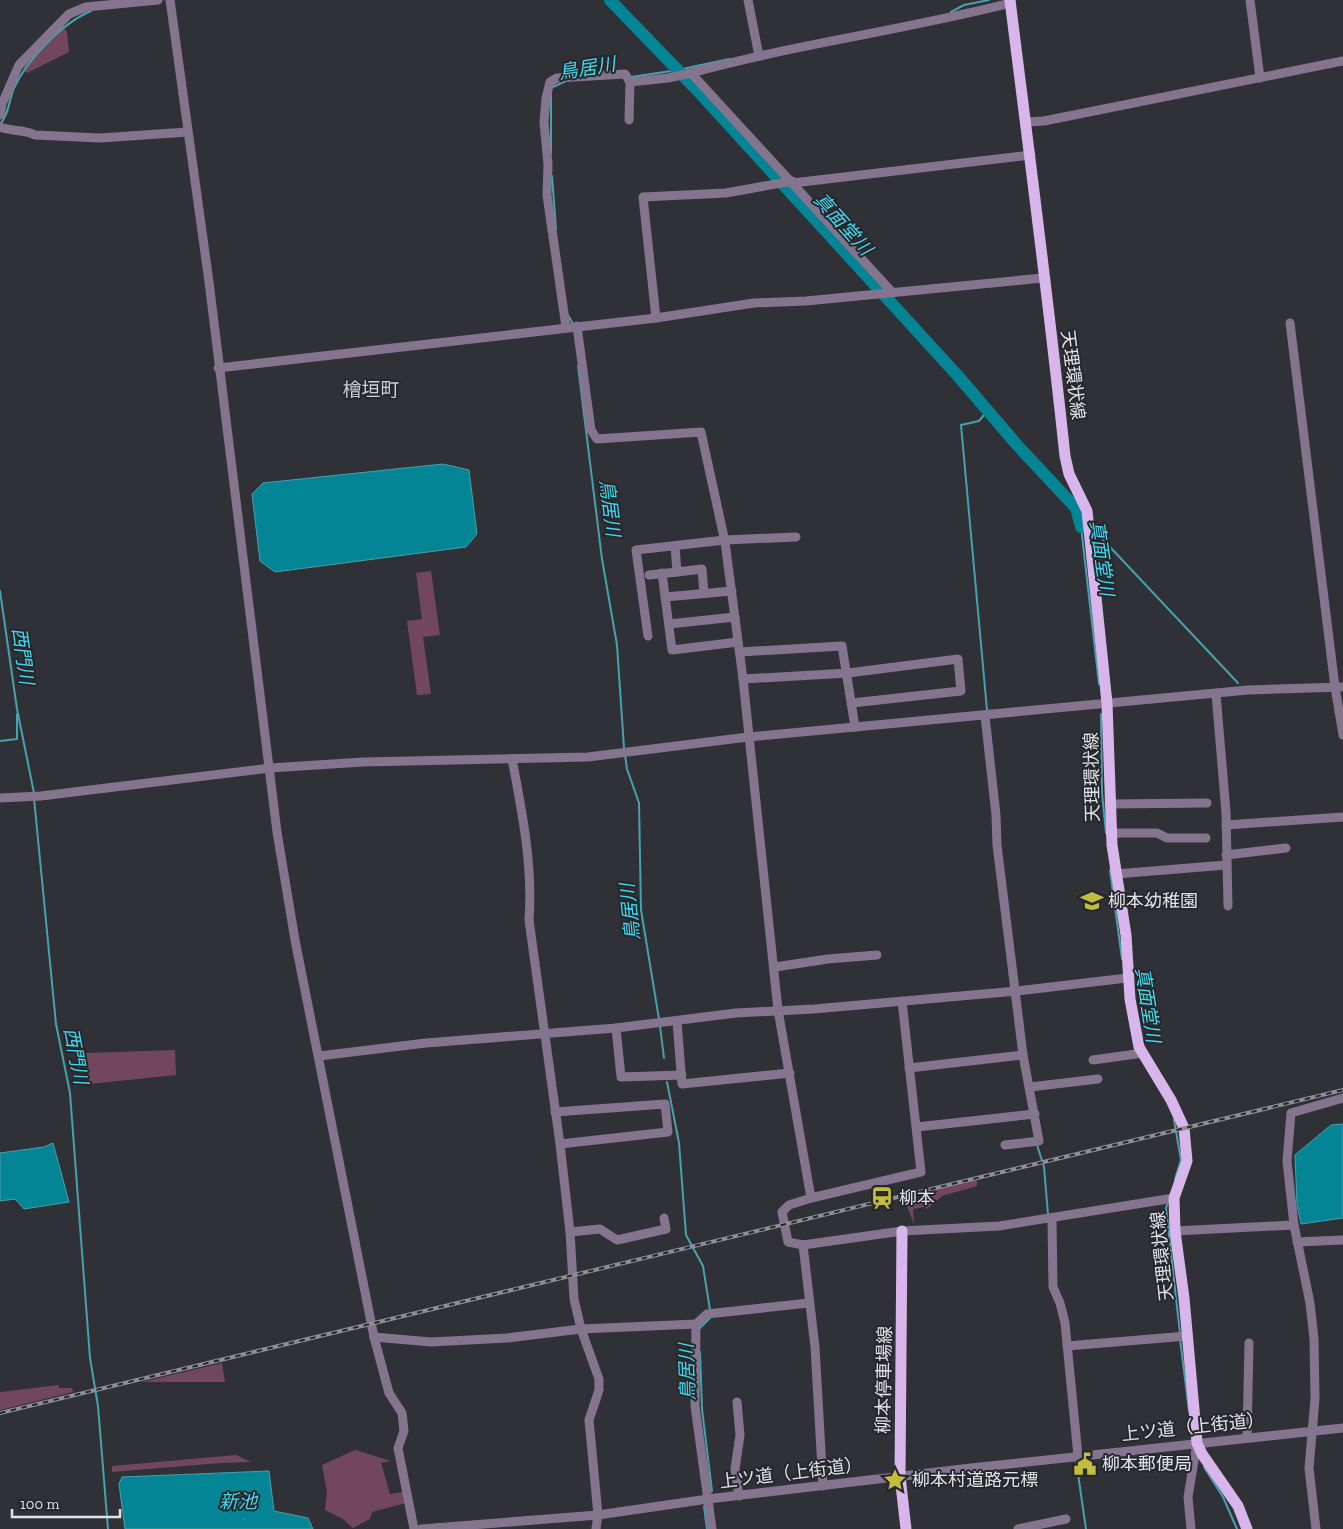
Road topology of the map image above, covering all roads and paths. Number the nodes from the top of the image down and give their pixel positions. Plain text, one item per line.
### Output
1 (158, 0) edge
2 (170, 0) edge
3 (748, 0) edge
4 (1250, 0) edge
5 (1011, 2) edge
6 (760, 56) junction
7 (1343, 61) edge
8 (690, 73) junction
9 (1260, 78) junction
10 (630, 82) junction
11 (0, 114) edge
12 (629, 120) dead end
13 (1027, 122) junction
14 (0, 127) edge
15 (188, 132) junction
16 (1031, 155) junction
17 (791, 182) junction
18 (1043, 278) junction
19 (890, 292) junction
20 (656, 318) junction
21 (1290, 323) dead end
22 (577, 326) junction
23 (566, 328) junction
24 (218, 368) junction
25 (796, 536) dead end
26 (725, 540) junction
27 (675, 546) junction
28 (677, 572) junction
29 (662, 573) junction
30 (649, 575) dead end
31 (732, 591) junction
32 (704, 593) junction
33 (665, 597) junction
34 (735, 617) junction
35 (669, 624) junction
36 (648, 636) dead end
37 (738, 642) junction
38 (740, 652) junction
39 (848, 672) junction
40 (743, 679) junction
41 (1339, 687) edge
42 (1216, 694) junction
43 (852, 703) junction
44 (1107, 703) junction
45 (985, 716) junction
46 (855, 727) junction
47 (1343, 735) edge
48 (748, 737) junction
49 (512, 759) junction
50 (270, 768) junction
51 (0, 798) edge
52 (1207, 803) dead end
53 (1110, 804) junction
54 (1343, 817) edge
55 (1226, 825) junction
56 (1111, 833) junction
57 (1206, 838) dead end
58 (1286, 848) dead end
59 (1226, 855) junction
60 (1226, 865) junction
61 (1116, 874) junction
62 (1228, 906) dead end
63 (877, 955) dead end
64 (775, 967) junction
65 (1127, 978) junction
66 (1017, 991) junction
67 (902, 1001) junction
68 (778, 1010) junction
69 (677, 1022) junction
70 (616, 1028) junction
71 (543, 1035) junction
72 (1143, 1053) junction
73 (1023, 1055) junction
74 (318, 1056) junction
75 (1093, 1060) dead end
76 (909, 1068) junction
77 (790, 1073) junction
78 (682, 1075) junction
79 (1098, 1079) dead end
80 (1030, 1087) junction
81 (1343, 1098) edge
82 (555, 1112) junction
83 (1035, 1114) junction
84 (917, 1127) junction
85 (560, 1144) junction
86 (1006, 1145) dead end
87 (811, 1198) junction
88 (1174, 1198) junction
89 (664, 1218) dead end
90 (1052, 1219) junction
91 (1294, 1225) junction
92 (902, 1231) junction
93 (1175, 1231) junction
94 (570, 1232) junction
95 (1343, 1240) edge
96 (1297, 1242) junction
97 (803, 1245) junction
98 (809, 1303) junction
99 (696, 1324) junction
100 (581, 1329) junction
101 (1187, 1336) junction
102 (374, 1337) junction
103 (1249, 1343) dead end
104 (1067, 1346) junction
105 (737, 1402) dead end
106 (1343, 1428) edge
107 (1310, 1432) junction
108 (1247, 1438) junction
109 (1197, 1442) junction
110 (1078, 1456) junction
111 (900, 1476) junction
112 (823, 1486) junction
113 (739, 1496) junction
114 (708, 1499) junction
115 (598, 1515) junction
116 (1066, 1520) dead end
117 (414, 1529) edge
118 (421, 1529) edge
119 (596, 1529) edge
120 (712, 1529) edge
121 (906, 1529) edge
122 (1018, 1529) edge
123 (1191, 1529) edge
124 (1247, 1529) edge
125 (1316, 1529) edge

1 - 11 street
2 - 15 street
3 - 6 street
4 - 9 street
5 - 6 street
5 - 13 main road, 天理環状線
6 - 8 street
7 - 9 street
8 - 10 street
8 - 17 street
9 - 13 street
10 - 12 street
10 - 23 street
13 - 16 main road, 天理環状線
14 - 15 street
15 - 24 street
16 - 17 street
16 - 18 main road, 天理環状線
17 - 19 street
17 - 20 street
18 - 19 street
18 - 44 main road, 天理環状線
19 - 20 street
20 - 22 street
21 - 41 street
22 - 23 street
22 - 26 street
23 - 24 street
24 - 50 street
25 - 26 street
26 - 27 street
26 - 31 street
27 - 28 street
27 - 36 street
28 - 29 street
28 - 32 street
29 - 30 street
29 - 33 street
31 - 32 street
31 - 34 street
32 - 33 street
33 - 35 street
34 - 35 street
34 - 37 street
35 - 37 street
37 - 38 street
38 - 39 street
38 - 40 street
39 - 40 street
39 - 43 street
39 - 43 street
40 - 48 street
41 - 42 street
41 - 47 street
42 - 44 street
42 - 55 street
43 - 46 street
44 - 45 street
44 - 53 main road, 天理環状線
45 - 46 street
45 - 66 street
46 - 48 street
48 - 49 street
48 - 64 street
49 - 50 street
49 - 71 street
50 - 51 street
50 - 74 street
52 - 53 street
53 - 56 main road, 天理環状線
54 - 55 street
55 - 59 street
56 - 57 street
56 - 61 main road, 天理環状線
58 - 59 street
59 - 60 street
60 - 61 street
60 - 62 street
61 - 65 main road, 天理環状線
63 - 64 street
64 - 68 street
65 - 66 street
65 - 72 main road, 天理環状線
66 - 67 street
66 - 73 street
67 - 68 street
67 - 76 street
68 - 69 street
68 - 77 street
69 - 70 street
69 - 78 street
70 - 71 street
70 - 78 street
71 - 74 street
71 - 82 street
72 - 75 street
72 - 88 main road, 天理環状線
73 - 76 street
73 - 80 street
74 - 102 street
76 - 84 street
77 - 78 street
77 - 87 street
79 - 80 street
80 - 83 street
81 - 91 street
82 - 85 street
82 - 85 street
83 - 84 street
83 - 86 street
84 - 87 street
85 - 94 street
87 - 97 street
88 - 90 street
88 - 93 main road, 天理環状線
89 - 94 street
90 - 92 street
90 - 104 street
91 - 93 street
91 - 96 street
92 - 97 street
92 - 111 main road, 柳本停車場線
93 - 101 main road, 天理環状線
94 - 100 street
95 - 96 street
96 - 107 street
97 - 98 street
98 - 99 street
98 - 112 street
99 - 100 street
99 - 114 street
100 - 102 street
100 - 115 street
101 - 104 street
101 - 109 main road, 天理環状線
102 - 117 street
103 - 108 street
104 - 110 street
105 - 113 street
106 - 107 street, 上ツ道（上街道）
107 - 108 street, 上ツ道（上街道）
107 - 125 street
108 - 109 street, 上ツ道（上街道）
109 - 110 street, 上ツ道（上街道）
109 - 123 street
109 - 124 main road, 天理環状線
110 - 111 street, 上ツ道（上街道）
111 - 112 street, 上ツ道（上街道）
111 - 121 main road, 柳本停車場線
112 - 113 street, 上ツ道（上街道）
113 - 114 street, 上ツ道（上街道）
114 - 115 street, 上ツ道（上街道）
114 - 120 street
115 - 118 street, 上ツ道（上街道）
115 - 119 street
116 - 122 street

